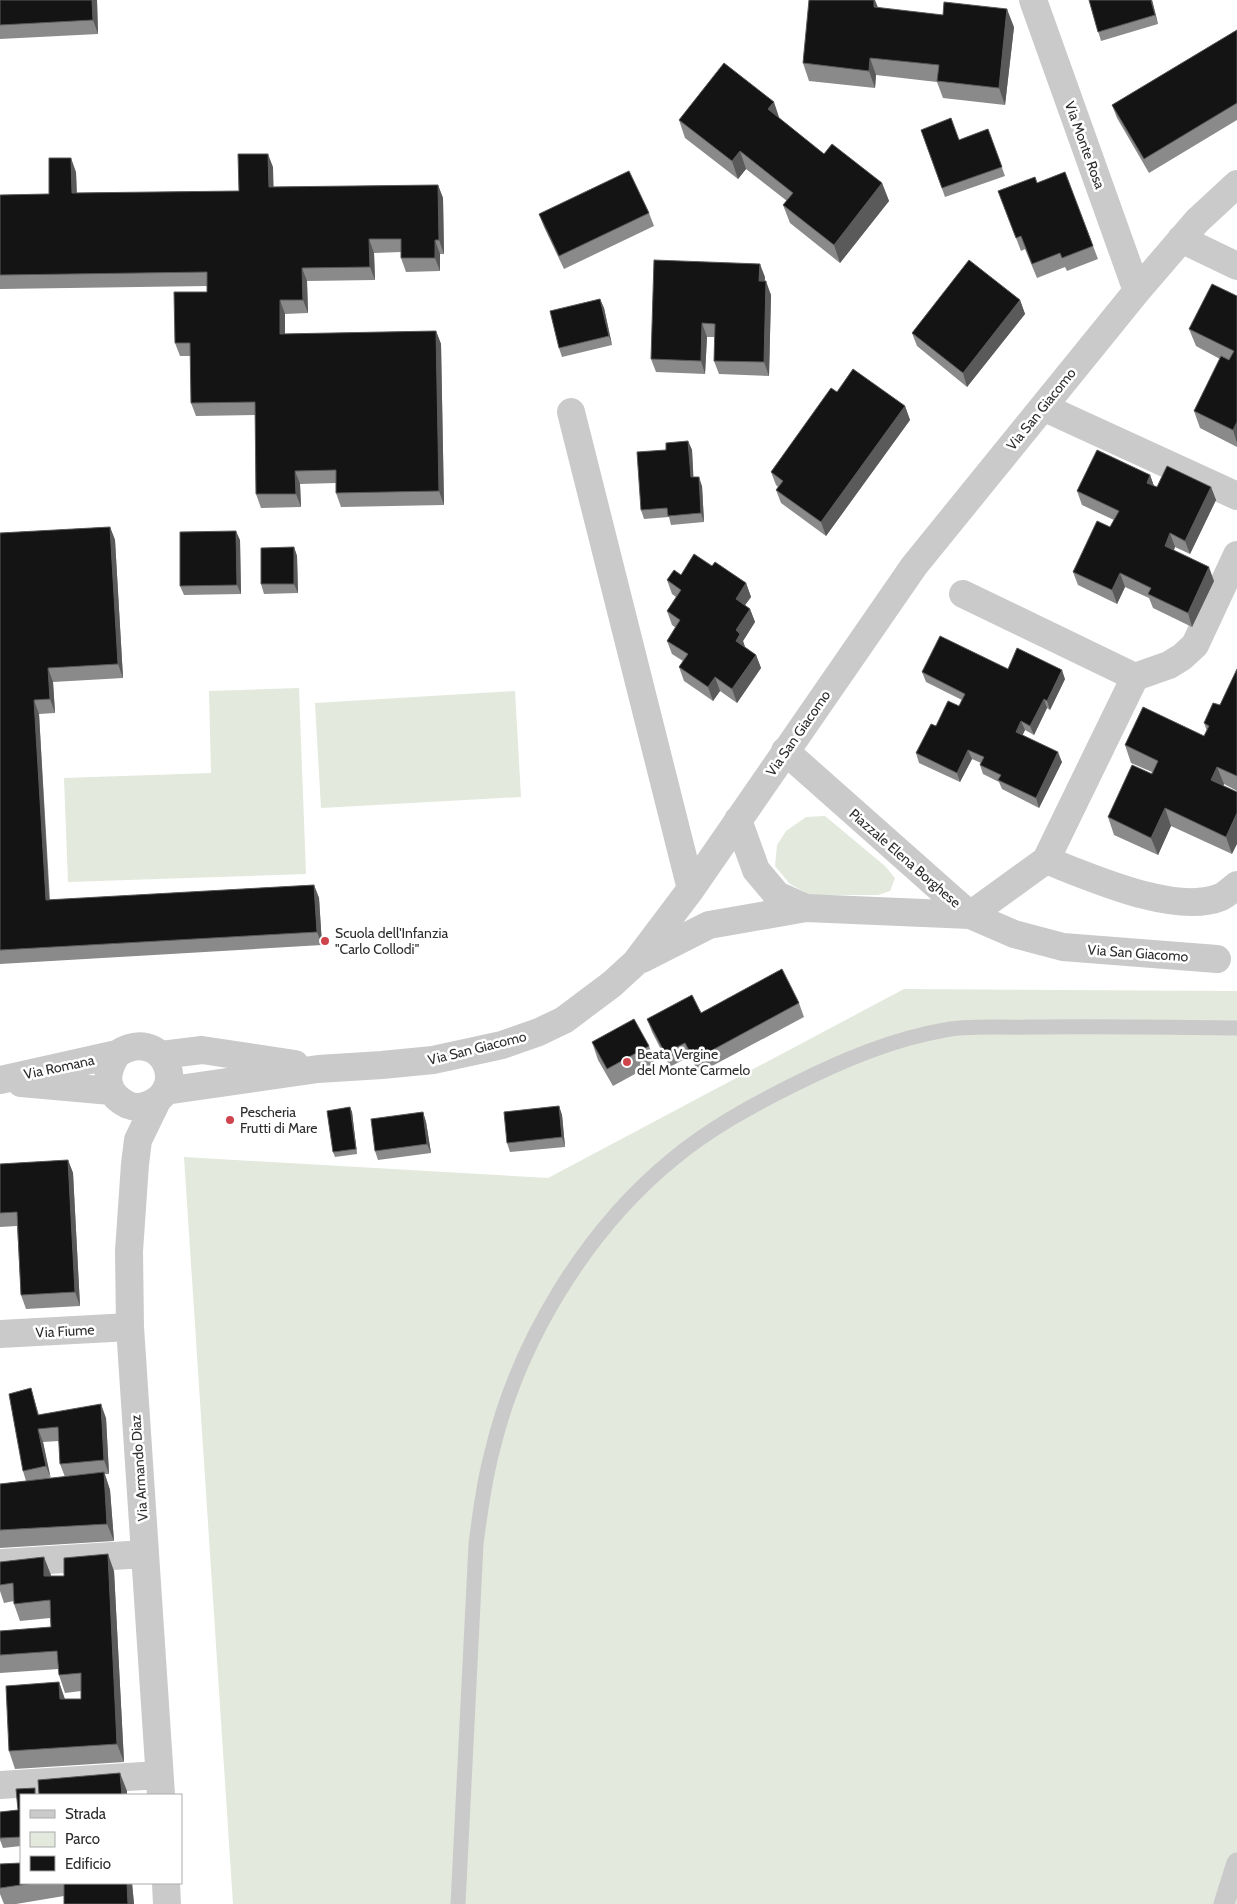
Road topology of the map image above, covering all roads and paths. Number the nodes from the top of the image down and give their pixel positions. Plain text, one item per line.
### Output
1 (1033, 0) edge
2 (1237, 184) edge
3 (1182, 239) junction
4 (1237, 266) edge
5 (1137, 291) junction
6 (1042, 407) junction
7 (570, 412) dead end
8 (1237, 496) edge
9 (1237, 555) edge
10 (964, 594) dead end
11 (1135, 677) junction
12 (785, 751) junction
13 (738, 820) junction
14 (1046, 860) junction
15 (1237, 885) edge
16 (691, 889) junction
17 (806, 908) junction
18 (970, 915) junction
19 (1217, 959) dead end
20 (636, 962) junction
21 (1237, 1028) edge
22 (117, 1054) junction
23 (161, 1055) junction
24 (318, 1068) junction
25 (0, 1081) edge
26 (116, 1096) junction
27 (161, 1096) junction
28 (138, 1140) junction
29 (130, 1327) junction
30 (0, 1334) edge
31 (145, 1554) junction
32 (0, 1563) edge
33 (0, 1785) edge
34 (160, 1785) edge
35 (1237, 1863) edge
36 (166, 1884) edge
37 (167, 1904) edge
38 (458, 1904) edge
39 (1224, 1904) edge

1 - 5 street, Via Monte Rosa
2 - 3 street, Via San Giacomo
3 - 4 street
3 - 5 street, Via San Giacomo
5 - 6 street, Via San Giacomo
6 - 8 street
6 - 12 street, Via San Giacomo
7 - 16 street
9 - 11 street
10 - 11 street
11 - 14 street
12 - 13 street, Via San Giacomo
12 - 18 street, Piazzale Elena Borghese
13 - 16 street, Via San Giacomo
13 - 17 street, Piazzale Elena Borghese
14 - 15 street
14 - 18 street
16 - 20 street, Via San Giacomo
17 - 18 street, Piazzale Elena Borghese
17 - 20 street, Piazzale Elena Borghese
18 - 19 street, Via San Giacomo
20 - 24 street, Via San Giacomo
21 - 38 lane
22 - 23 street
22 - 25 street, Via Romana
22 - 26 street
23 - 24 street, Via San Giacomo
23 - 27 street
24 - 27 street, Via San Giacomo
25 - 26 street, Via Romana
26 - 27 street
26 - 28 street
27 - 28 street, Via Armando Diaz
28 - 29 street, Via Armando Diaz
29 - 30 street, Via Fiume
29 - 31 street, Via Armando Diaz
31 - 32 street
31 - 34 street, Via Armando Diaz
33 - 34 street
35 - 39 street
36 - 37 street

